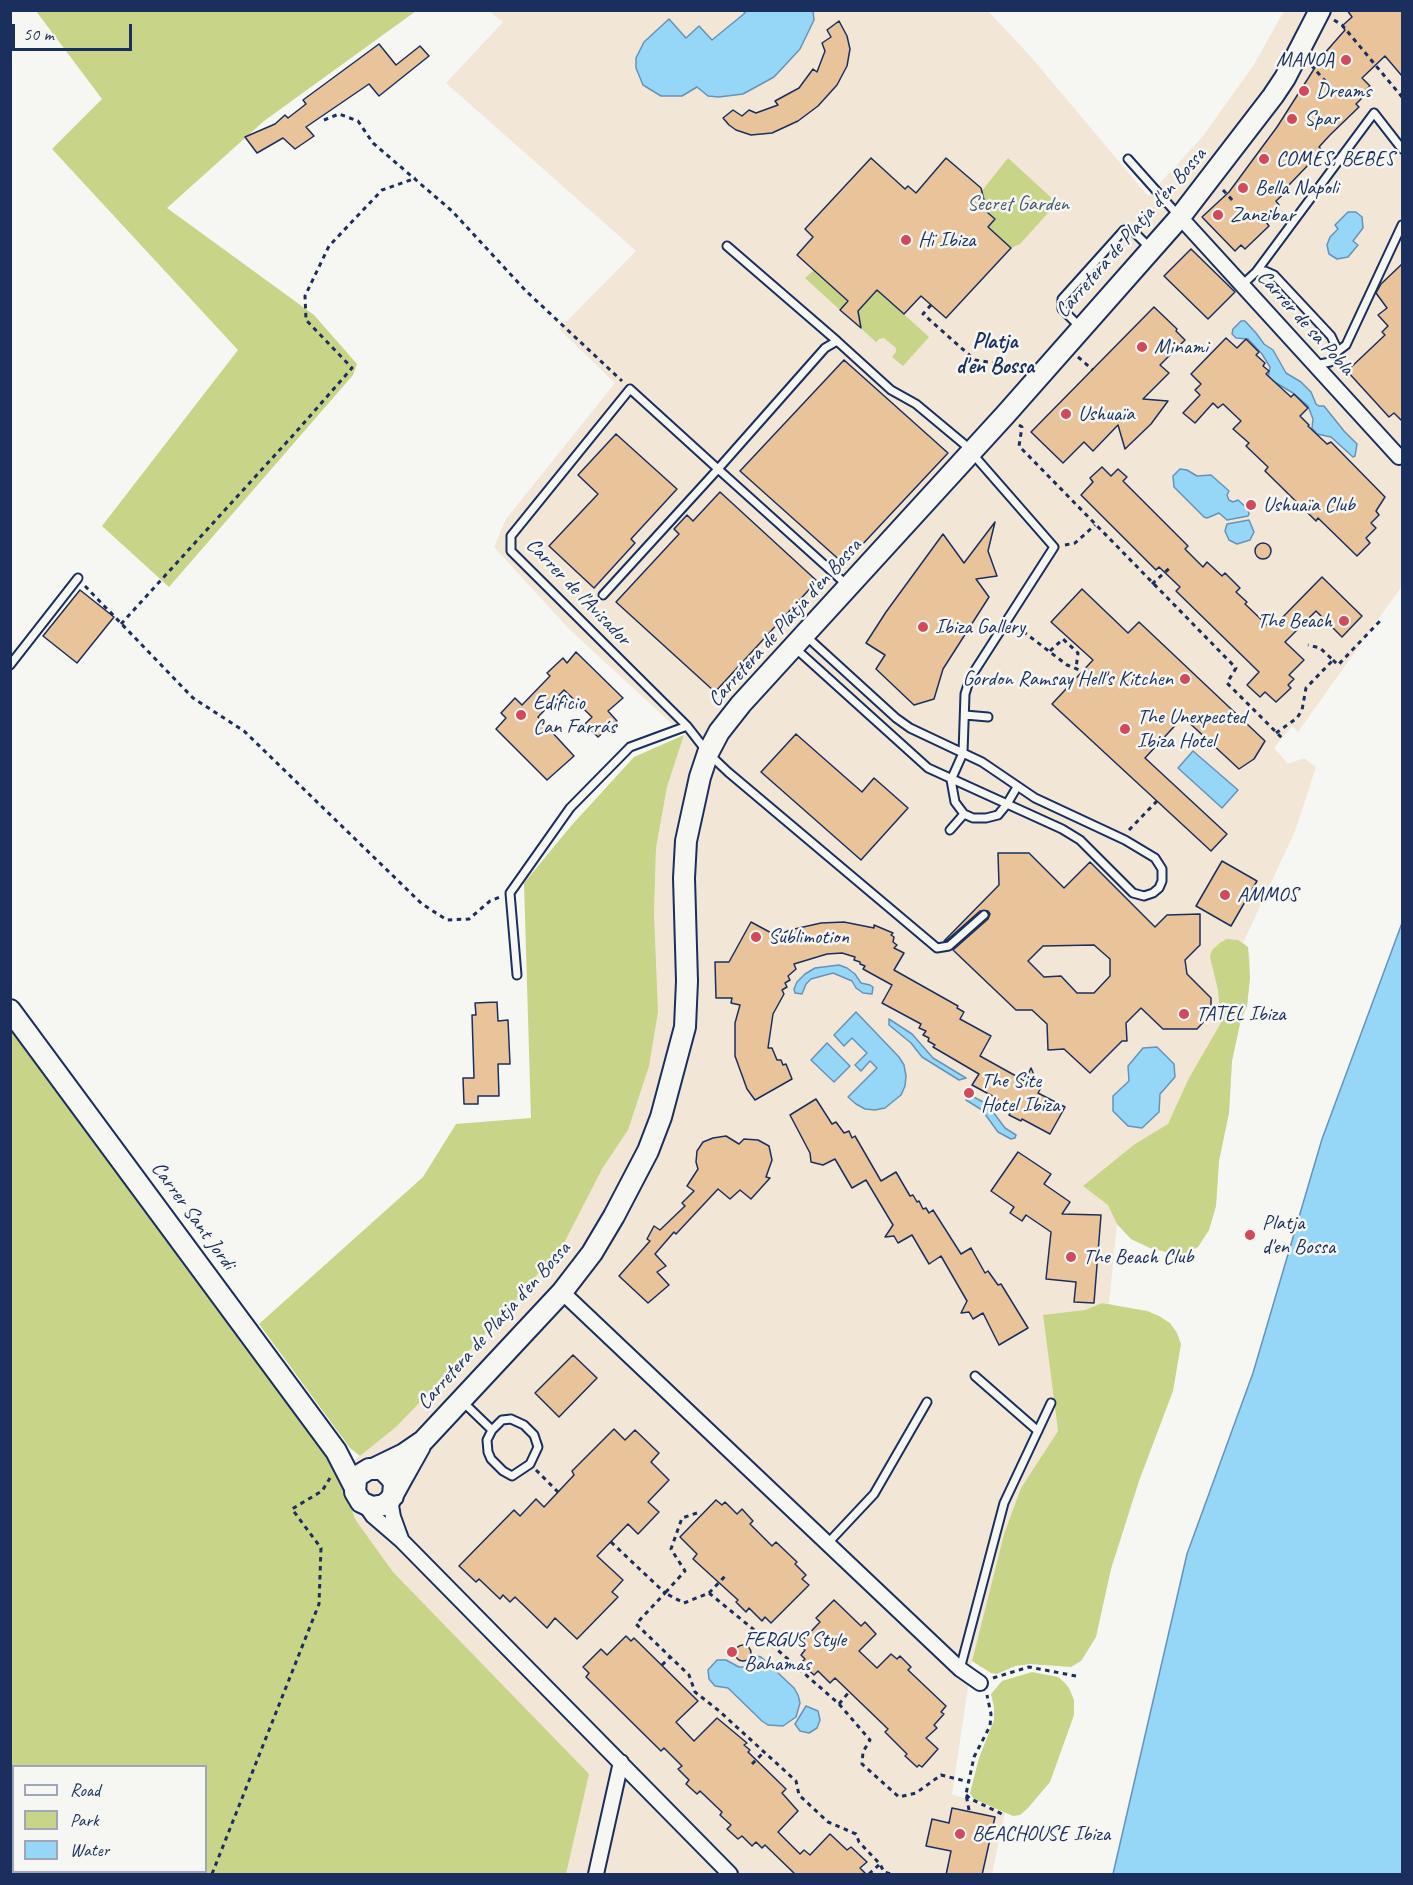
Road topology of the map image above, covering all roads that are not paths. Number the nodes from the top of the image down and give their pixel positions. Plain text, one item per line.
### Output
1 (1320, 11) edge
2 (1402, 149) edge
3 (1128, 159) dead end
4 (1180, 217) junction
5 (1402, 225) edge
6 (727, 246) dead end
7 (1151, 249) junction
8 (1256, 272) junction
9 (1242, 285) junction
10 (1081, 327) junction
11 (837, 340) junction
12 (1338, 351) junction
13 (1316, 365) junction
14 (971, 453) junction
15 (1399, 457) dead end
16 (718, 469) junction
17 (78, 578) road end
18 (849, 586) junction
19 (603, 595) dead end
20 (799, 640) junction
21 (10, 665) edge
22 (964, 715) junction
23 (988, 717) dead end
24 (687, 726) junction
25 (708, 753) junction
26 (963, 753) junction
27 (951, 780) junction
28 (1017, 787) junction
29 (1007, 804) junction
30 (964, 814) junction
31 (950, 830) dead end
32 (984, 915) dead end
33 (517, 975) dead end
34 (10, 1010) edge
35 (562, 1292) junction
36 (975, 1376) dead end
37 (461, 1400) junction
38 (927, 1402) dead end
39 (1051, 1403) dead end
40 (492, 1430) junction
41 (1038, 1431) junction
42 (423, 1441) junction
43 (338, 1455) junction
44 (372, 1468) junction
45 (354, 1486) junction
46 (392, 1498) junction
47 (366, 1506) junction
48 (402, 1541) junction
49 (828, 1543) junction
50 (960, 1669) junction
51 (983, 1688) road end
52 (621, 1762) junction
53 (596, 1875) edge
54 (730, 1875) edge

1 - 4 street, Carretera de Platja d'en Bossa
2 - 8 lane
3 - 4 lane
4 - 7 street, Carretera de Platja d'en Bossa
4 - 9 street, Carrer de sa Pobla
5 - 12 lane
6 - 11 lane
7 - 10 street, Carretera de Platja d'en Bossa
7 - 10 lane
8 - 9 lane
8 - 12 lane
9 - 13 street, Carrer de sa Pobla
10 - 14 street, Carretera de Platja d'en Bossa
11 - 14 lane
11 - 16 lane, Carrer de l'Avisador
12 - 13 lane
13 - 15 street, Carrer de sa Pobla
14 - 18 street, Carretera de Platja d'en Bossa
14 - 22 lane
16 - 18 lane
16 - 19 lane, Carrer de l'Avisador
16 - 24 lane, Carrer de l'Avisador
17 - 21 lane
18 - 20 street, Carretera de Platja d'en Bossa
20 - 25 street, Carretera de Platja d'en Bossa
20 - 26 lane
20 - 27 lane
22 - 23 lane
22 - 26 lane
24 - 25 lane, Carrer de l'Avisador
24 - 33 lane
25 - 32 lane, Carrer de l'Avisador
25 - 35 street, Carretera de Platja d'en Bossa
26 - 27 lane
26 - 28 lane
27 - 29 lane
27 - 30 lane
28 - 29 lane
28 - 29 lane
29 - 30 lane
30 - 31 lane
34 - 43 street, Carrer Sant Jordi
35 - 37 street, Carretera de Platja d'en Bossa
35 - 49 street
36 - 41 lane
37 - 40 lane
37 - 42 street, Carretera de Platja d'en Bossa
38 - 49 lane
39 - 41 lane
40 - 40 lane
41 - 50 lane
42 - 44 street, Carretera de Platja d'en Bossa
42 - 46 street, Carretera de Platja d'en Bossa
43 - 44 street, Carrer Sant Jordi
43 - 45 street, Carrer Sant Jordi
44 - 45 street
44 - 46 street
45 - 47 street
46 - 47 street
46 - 48 street
47 - 48 street
48 - 52 street
49 - 50 street
50 - 51 street
52 - 53 street
52 - 54 street

